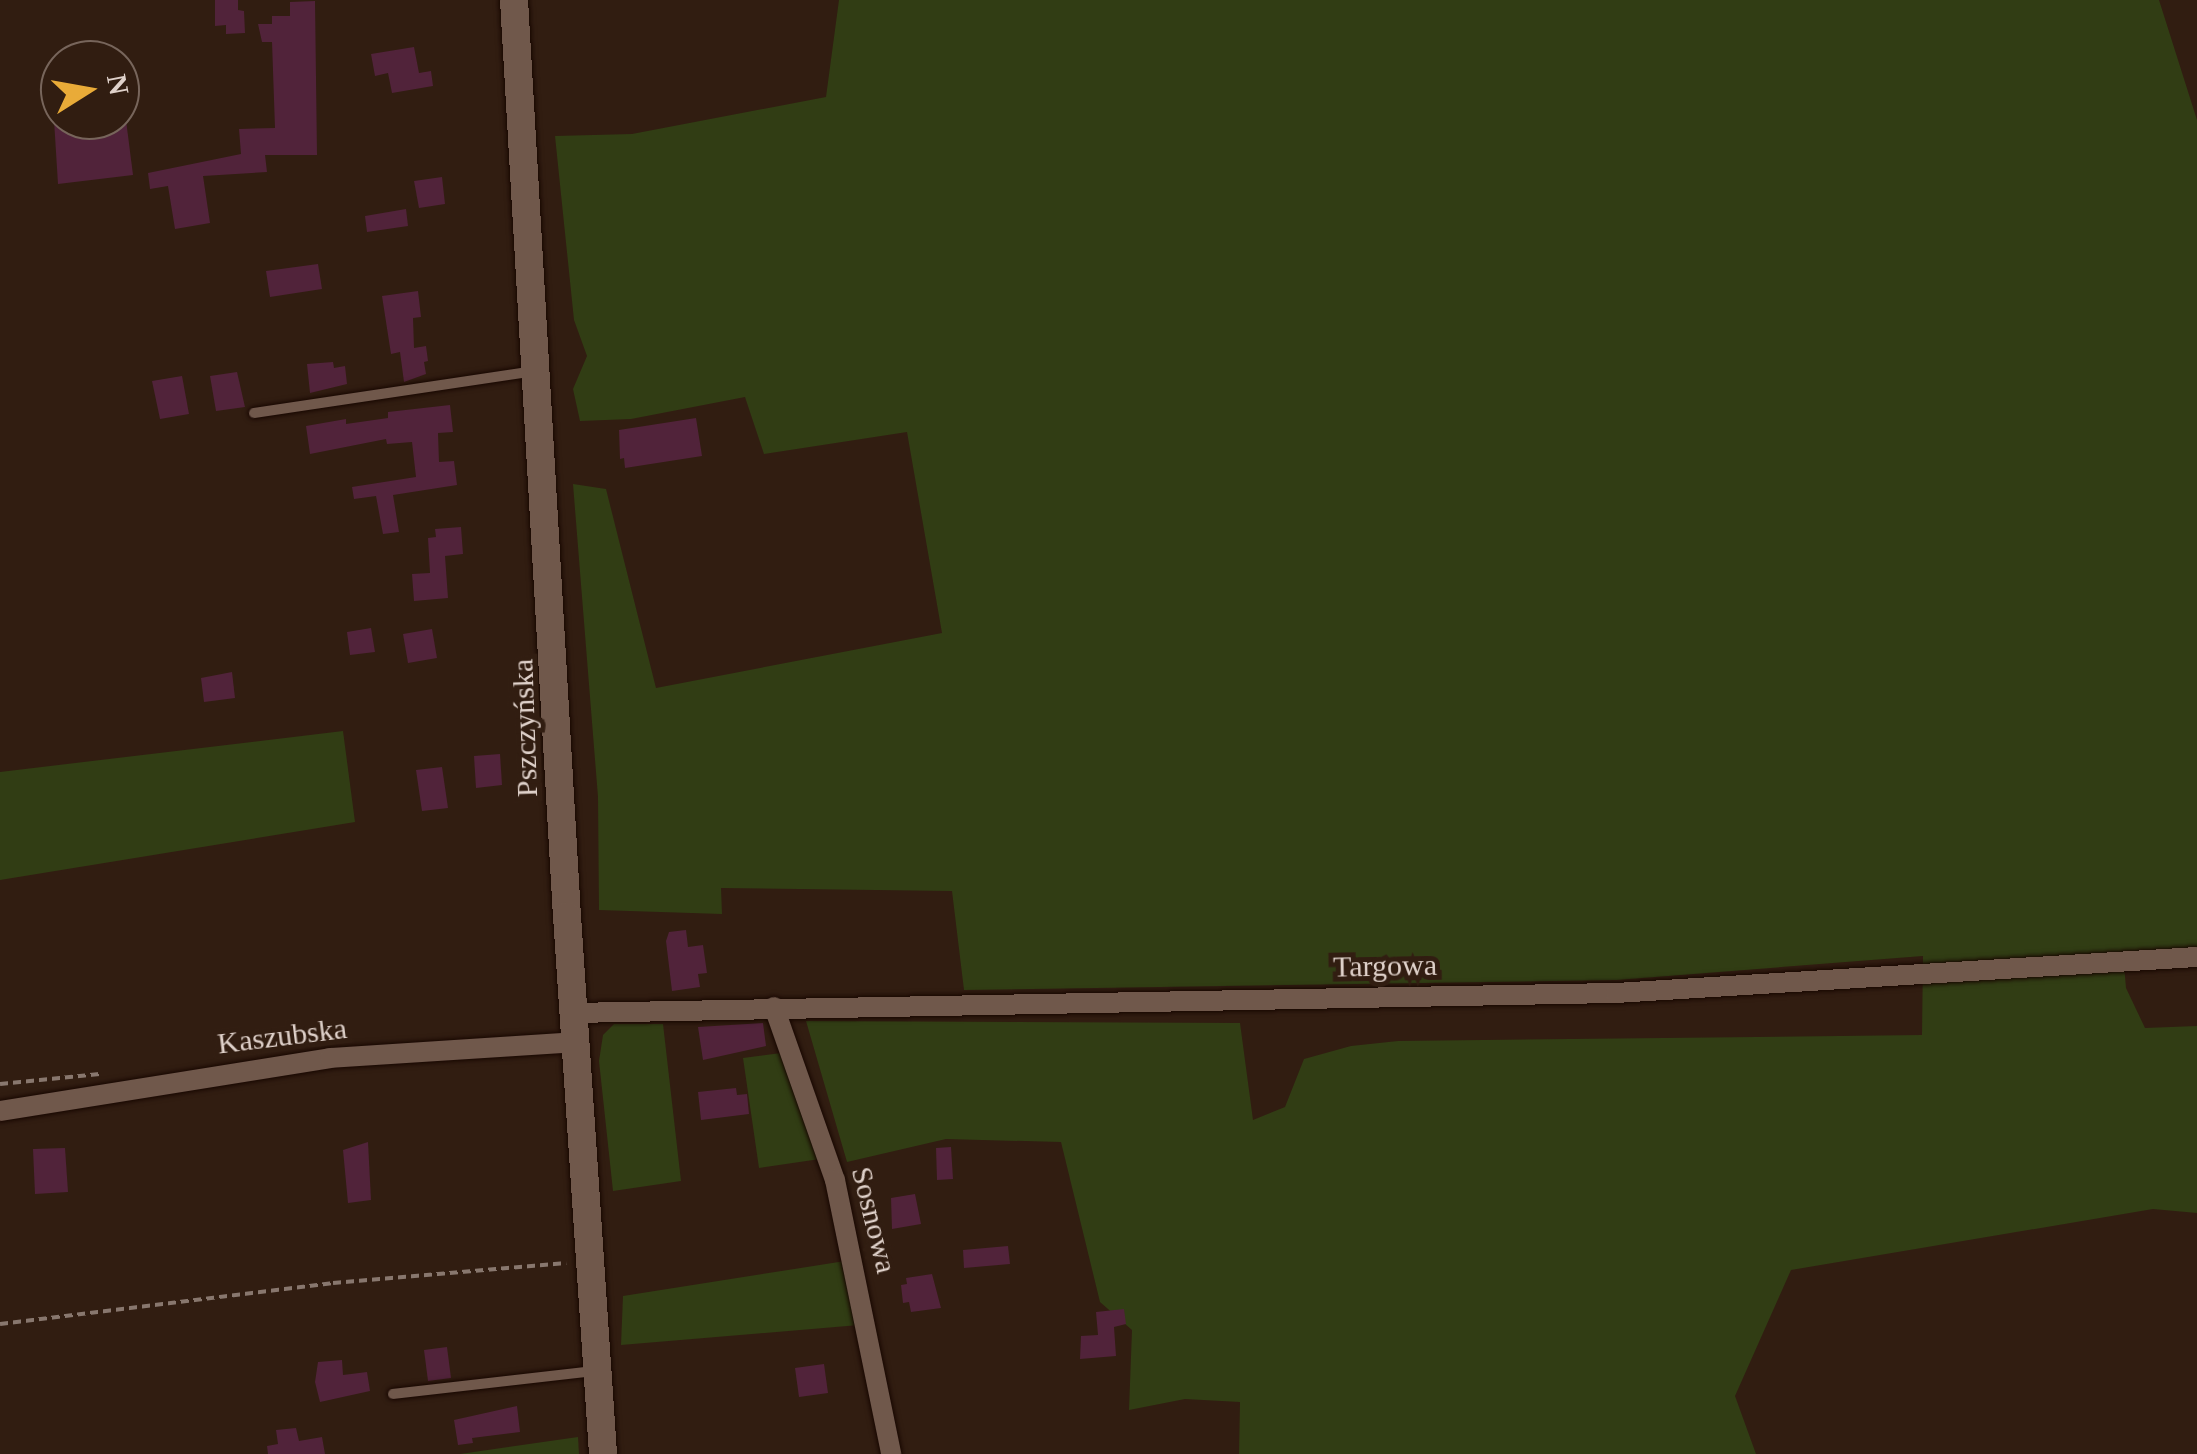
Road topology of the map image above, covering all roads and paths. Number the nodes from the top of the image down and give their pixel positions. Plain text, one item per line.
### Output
1 (514, 0) edge
2 (536, 371) junction
3 (254, 413) dead end
4 (2197, 957) edge
5 (774, 1008) junction
6 (572, 1012) junction
7 (574, 1042) junction
8 (0, 1111) edge
9 (591, 1262) junction
10 (0, 1324) edge
11 (597, 1371) junction
12 (393, 1394) dead end
13 (603, 1454) edge
14 (891, 1454) edge

1 - 2 main road, Pszczyńska
2 - 3 lane
2 - 6 main road, Pszczyńska
4 - 5 street, Targowa
5 - 6 street, Targowa
5 - 14 street, Sosnowa
6 - 7 main road, Pszczyńska
7 - 8 street, Kaszubska
7 - 9 main road, Pszczyńska
9 - 10 path
9 - 11 main road, Pszczyńska
11 - 12 lane
11 - 13 main road, Pszczyńska

